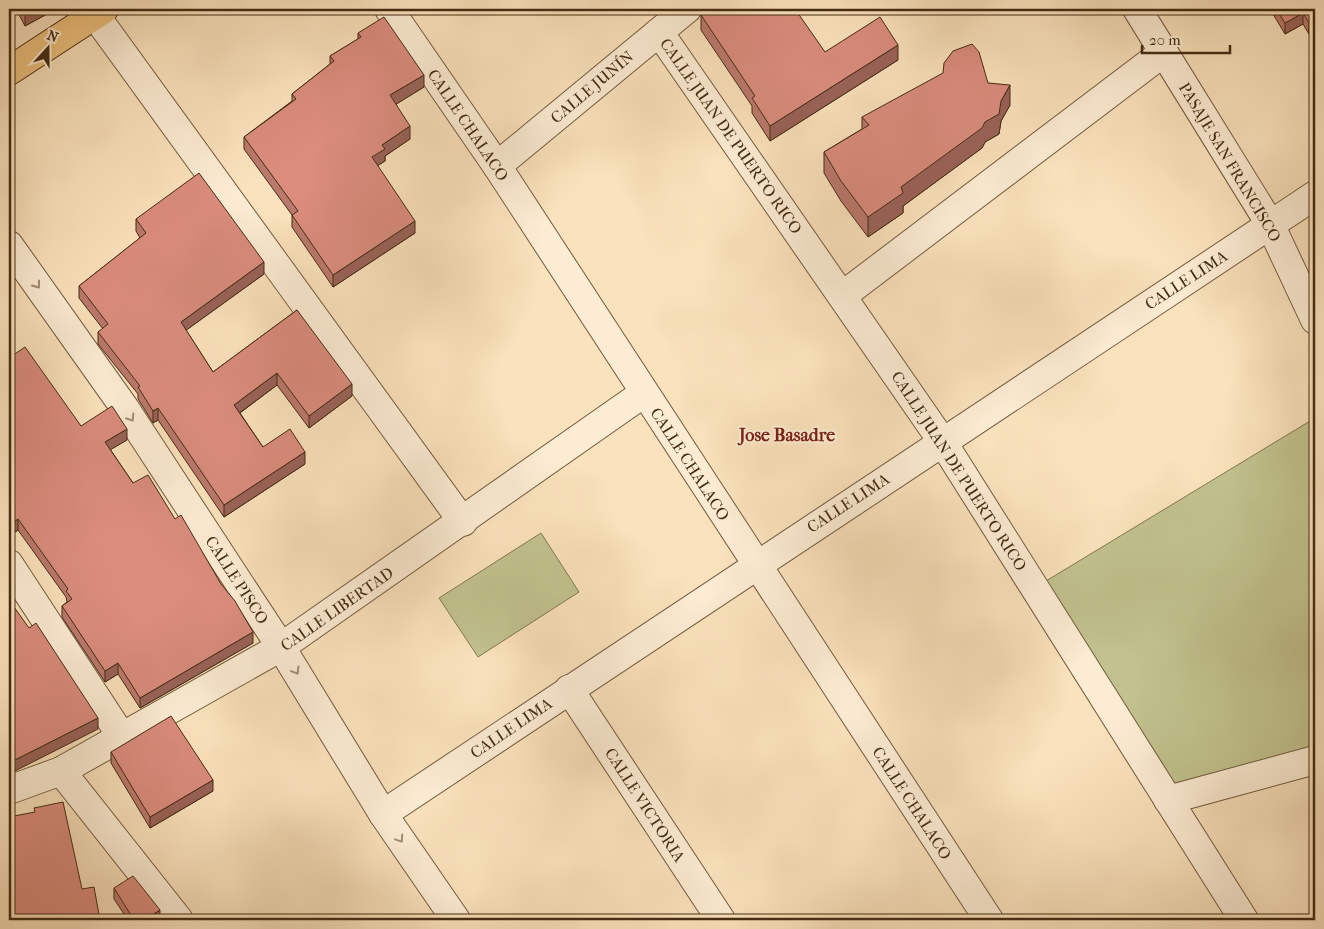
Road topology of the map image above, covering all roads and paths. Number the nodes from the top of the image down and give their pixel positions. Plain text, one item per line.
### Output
1 (389, 9) edge
2 (687, 9) edge
3 (1137, 9) edge
4 (99, 12) edge
5 (659, 32) junction
6 (1164, 52) junction
7 (9, 71) edge
8 (497, 166) junction
9 (1315, 195) edge
10 (1270, 224) junction
11 (9, 245) edge
12 (842, 296) junction
13 (1315, 320) edge
14 (644, 393) junction
15 (942, 442) junction
16 (462, 522) junction
17 (9, 564) edge
18 (755, 565) junction
19 (281, 647) junction
20 (569, 689) junction
21 (122, 736) junction
22 (1315, 760) edge
23 (62, 770) junction
24 (9, 790) edge
25 (1168, 800) junction
26 (383, 814) junction
27 (179, 920) edge
28 (456, 920) edge
29 (721, 920) edge
30 (989, 920) edge
31 (1244, 920) edge

1 - 8 street, CALLE CHALACO
2 - 5 street, CALLE JUNÍN
3 - 6 street, PASAJE SAN FRANCISCO
4 - 7 main road
4 - 16 street
5 - 8 street, CALLE JUNÍN
5 - 12 street, CALLE JUAN DE PUERTO RICO
6 - 10 street, PASAJE SAN FRANCISCO
6 - 12 street
8 - 14 street, CALLE CHALACO
9 - 10 street, CALLE LIMA
10 - 13 street, PASAJE SAN FRANCISCO
10 - 15 street, CALLE LIMA
11 -> 19 street, CALLE PISCO
12 - 15 street, CALLE JUAN DE PUERTO RICO
14 - 16 street, CALLE LIBERTAD
14 - 18 street, CALLE CHALACO
15 - 18 street, CALLE LIMA
15 - 25 street, CALLE JUAN DE PUERTO RICO
16 - 19 street, CALLE LIBERTAD
17 - 21 street
18 - 20 street, CALLE LIMA
18 - 30 street, CALLE CHALACO
19 - 21 street, CALLE LIBERTAD
19 -> 26 street, CALLE PISCO
20 - 26 street, CALLE LIMA
20 - 29 street, CALLE VICTORIA
21 - 23 street, CALLE LIBERTAD
22 - 25 street
23 - 24 street, CALLE LIBERTAD
23 - 27 street
25 - 31 street, CALLE JUAN DE PUERTO RICO
26 -> 28 street, CALLE PISCO

